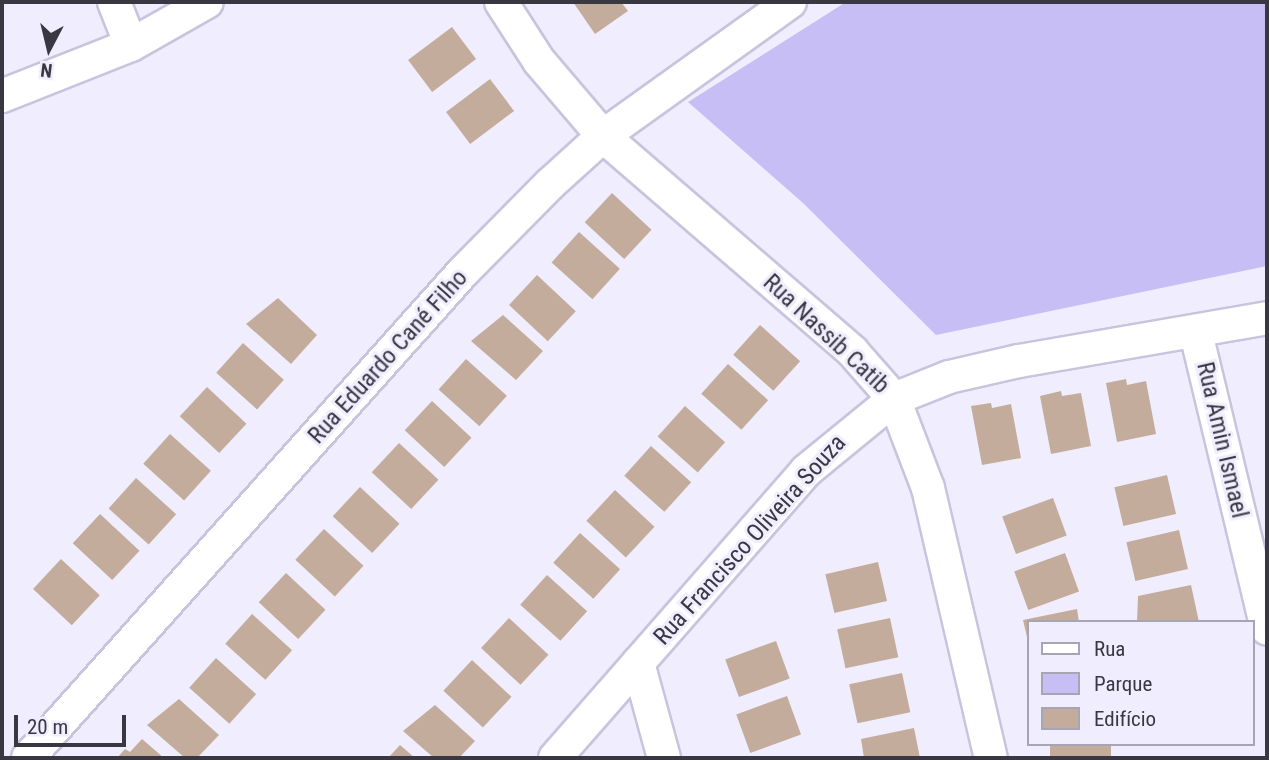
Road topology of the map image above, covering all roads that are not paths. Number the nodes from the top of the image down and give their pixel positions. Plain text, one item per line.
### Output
1 (114, 2) edge
2 (207, 2) edge
3 (501, 2) edge
4 (790, 2) edge
5 (131, 45) junction
6 (2, 96) edge
7 (603, 136) junction
8 (1267, 318) edge
9 (1196, 332) junction
10 (894, 399) junction
11 (1267, 629) edge
12 (638, 663) junction
13 (28, 758) edge
14 (555, 758) edge
15 (664, 758) edge
16 (991, 758) edge

1 - 5 street
2 - 5 street
3 - 7 street, Rua Nassib Catib
4 - 7 street, Rua Eduardo Cané Filho
5 - 6 street
7 - 10 street, Rua Nassib Catib
7 - 13 street, Rua Eduardo Cané Filho
8 - 9 street, Rua Francisco Oliveira Souza
9 - 10 street, Rua Francisco Oliveira Souza
9 - 11 street, Rua Amin Ismael
10 - 12 street, Rua Francisco Oliveira Souza
10 - 16 street, Rua Nassib Catib
12 - 14 street, Rua Francisco Oliveira Souza
12 - 15 street

